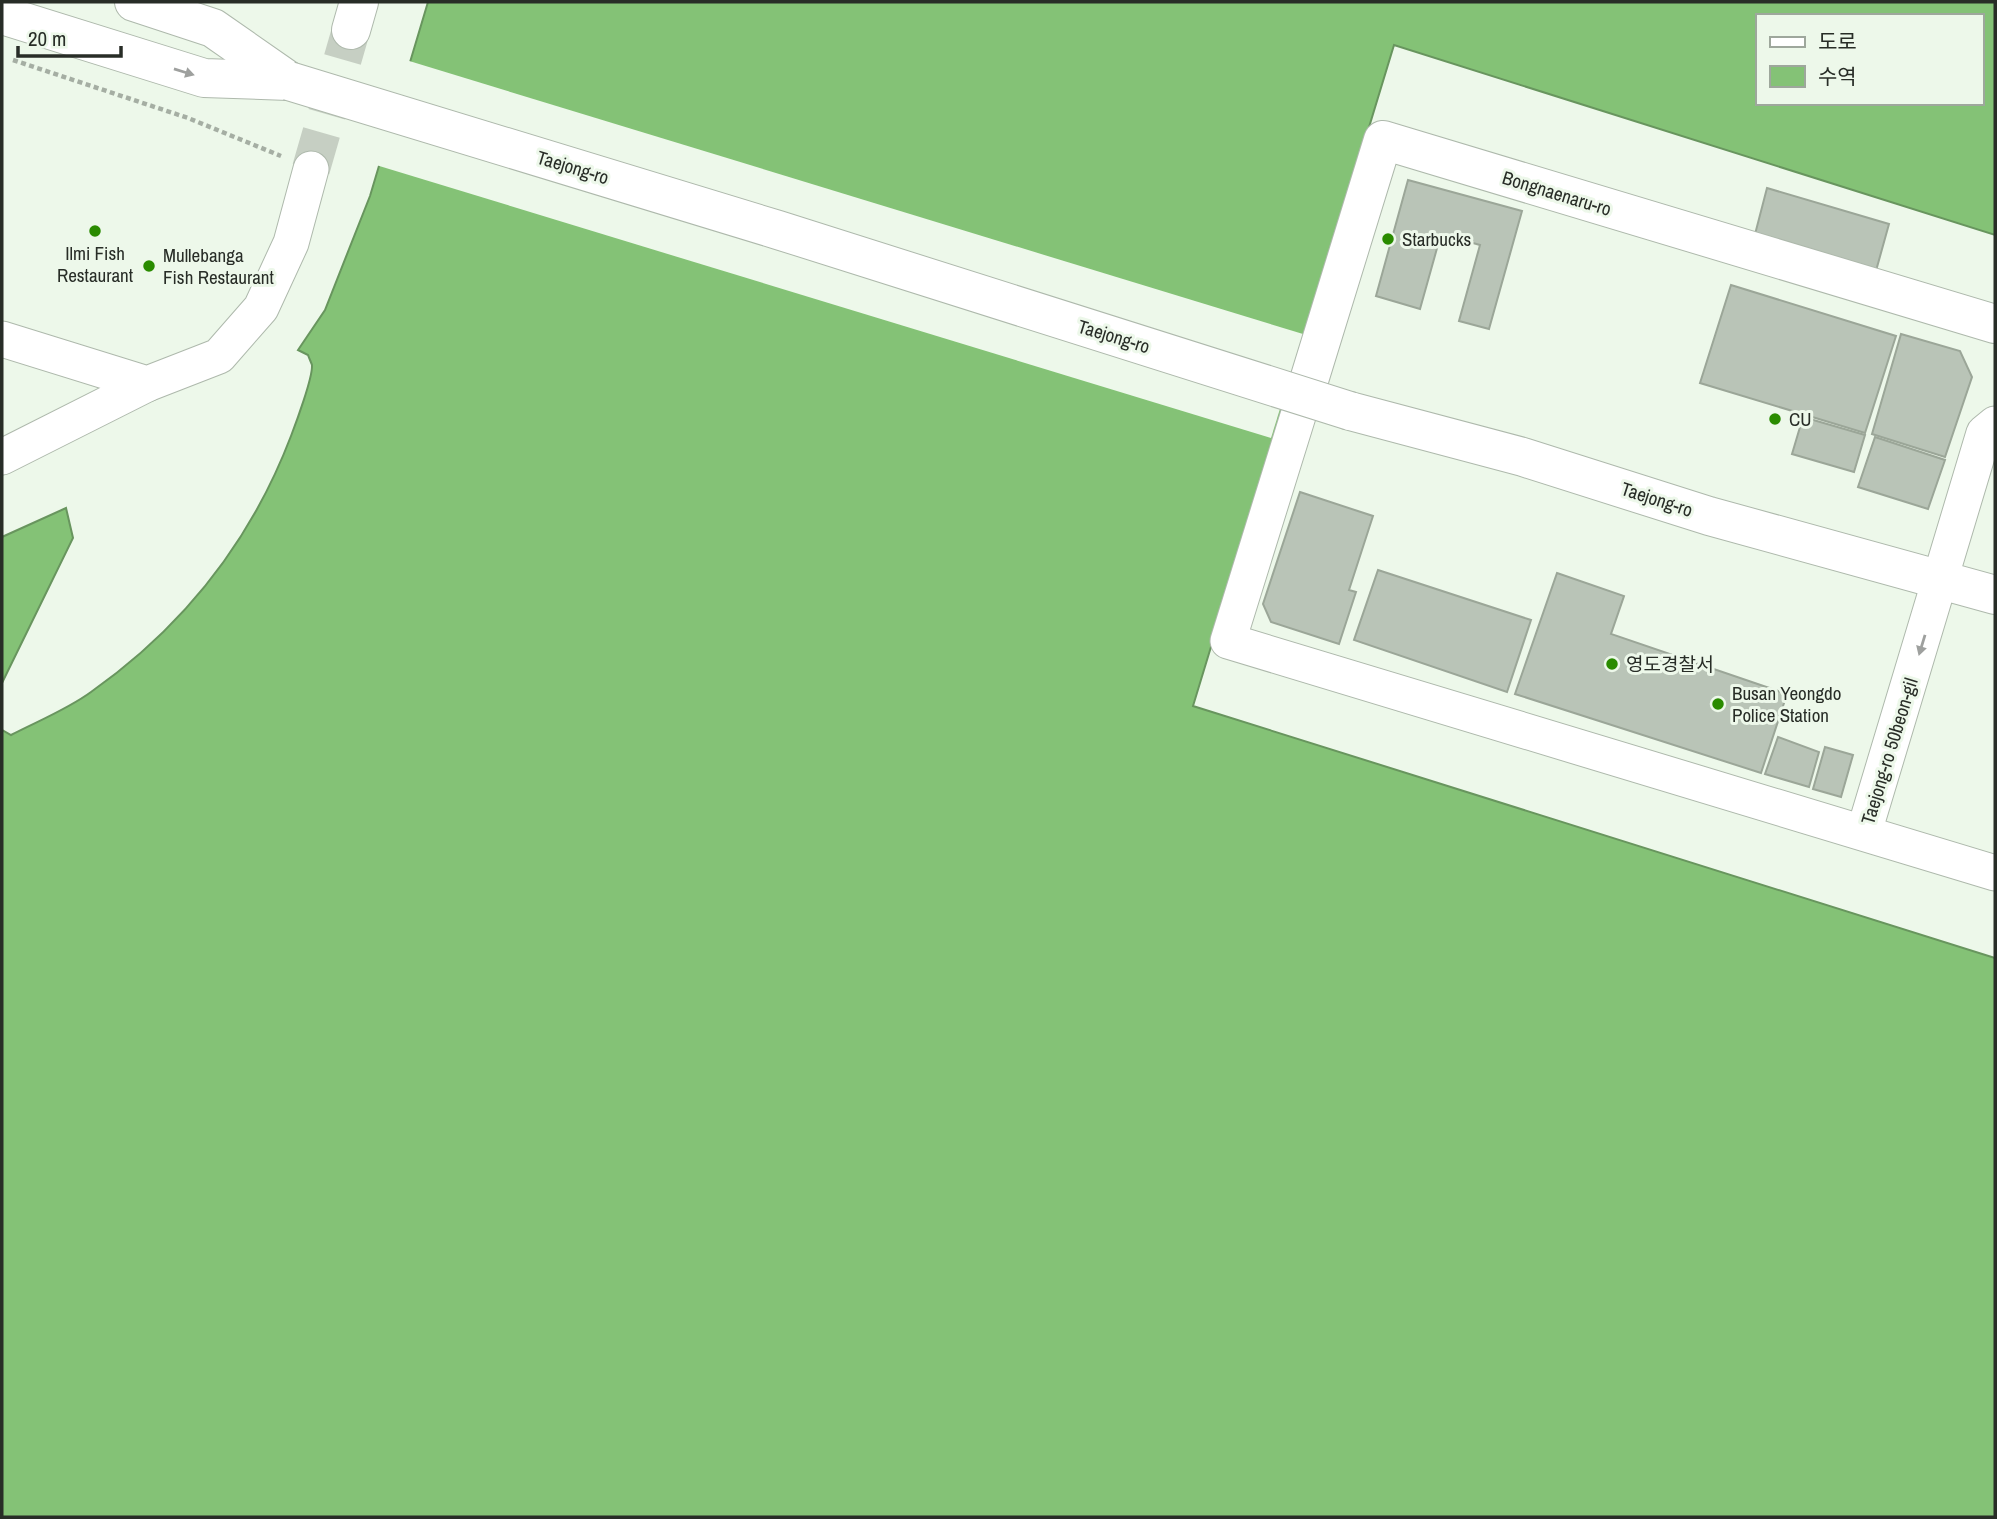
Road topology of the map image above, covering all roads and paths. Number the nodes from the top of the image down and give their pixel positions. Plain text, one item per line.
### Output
1 (134, 2) edge
2 (2, 15) edge
3 (2, 56) edge
4 (289, 81) junction
5 (311, 169) joint
6 (1995, 324) edge
7 (2, 340) edge
8 (147, 384) junction
9 (1302, 403) joint
10 (1995, 424) edge
11 (2, 457) edge
12 (1942, 579) junction
13 (1995, 595) edge
14 (1864, 832) junction
15 (1995, 873) edge

1 - 4 main road, Taejong-ro
2 -> 4 main road, Taejong-ro
3 - 5 path
4 - 12 main road, Taejong-ro, bridge
5 - 8 street
6 - 9 main road, Bongnaenaru-ro
7 - 8 street
8 - 11 street
9 - 14 street
10 - 12 street
12 - 13 main road, Taejong-ro
12 -> 14 street, Taejong-ro 50beon-gil
14 - 15 street, Taejong-ro 50beon-gil

